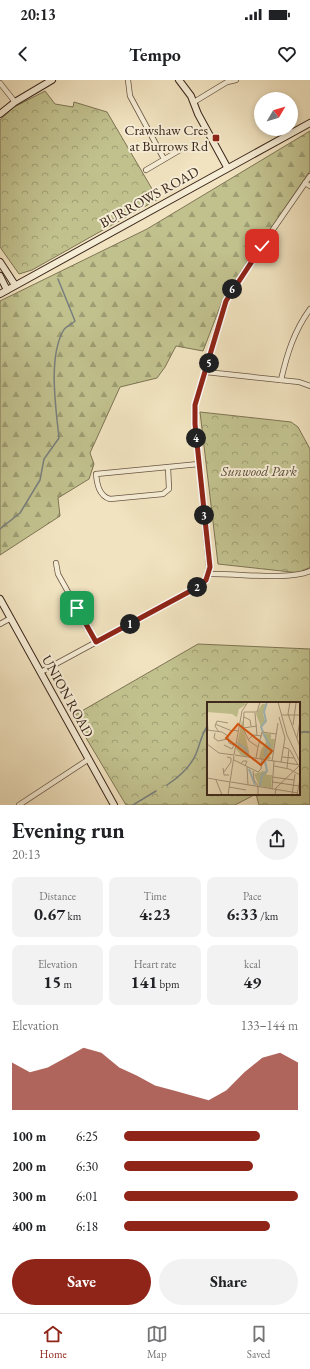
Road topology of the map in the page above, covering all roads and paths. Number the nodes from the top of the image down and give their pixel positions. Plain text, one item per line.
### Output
1 (52, 80) edge
2 (128, 80) edge
3 (179, 80) edge
4 (236, 80) edge
5 (0, 83) edge
6 (15, 102) junction
7 (194, 102) junction
8 (0, 114) edge
9 (310, 123) edge
10 (180, 150) dead end
11 (164, 159) junction
12 (227, 167) junction
13 (146, 170) dead end
14 (310, 176) edge
15 (305, 183) junction
16 (310, 186) edge
17 (0, 262) edge
18 (0, 276) edge
19 (15, 285) junction
20 (8, 290) junction
21 (0, 294) edge
22 (310, 309) edge
23 (206, 372) junction
24 (281, 380) junction
25 (310, 386) edge
26 (199, 464) junction
27 (168, 467) junction
28 (56, 563) dead end
29 (310, 571) edge
30 (208, 574) junction
31 (0, 599) edge
32 (10, 618) junction
33 (0, 624) edge
34 (96, 642) junction
35 (41, 672) junction
36 (89, 759) junction
37 (19, 805) edge
38 (114, 805) edge

1 - 6 main road
2 - 11 street
3 - 7 main road
4 - 7 street
5 - 6 street
6 - 8 main road
7 - 12 main road
9 - 12 main road, BURROWS ROAD
10 - 11 street
11 - 13 street
12 - 19 main road, BURROWS ROAD
14 - 15 street
15 - 16 street
15 - 23 street
17 - 19 main road
18 - 20 main road
19 - 20 main road, BURROWS ROAD
20 - 21 main road, BURROWS ROAD
22 - 24 street
23 - 24 street
23 - 26 street
24 - 25 street
26 - 27 street
26 - 30 street
27 - 27 street
28 - 34 street
29 - 30 street
30 - 34 street
31 - 32 main road, UNION ROAD
32 - 33 street
32 - 35 main road, UNION ROAD
34 - 35 street
35 - 36 main road, UNION ROAD
36 - 37 street
36 - 38 main road, UNION ROAD

